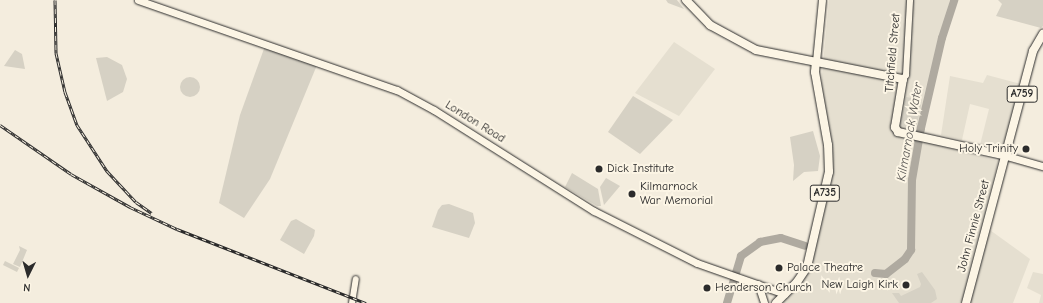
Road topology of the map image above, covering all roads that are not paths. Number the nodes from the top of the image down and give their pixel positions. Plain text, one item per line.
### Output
1 (138, 0) edge
2 (686, 0) edge
3 (822, 0) edge
4 (910, 0) edge
5 (1043, 34) edge
6 (804, 60) junction
7 (816, 61) junction
8 (828, 64) junction
9 (903, 79) junction
10 (818, 83) junction
11 (994, 154) junction
12 (1007, 156) junction
13 (1043, 166) edge
14 (1001, 170) junction
15 (356, 279) dead end
16 (758, 284) junction
17 (785, 294) junction
18 (352, 303) edge
19 (764, 303) edge
20 (776, 303) edge
21 (966, 303) edge

1 - 16 main road, London Road
2 - 6 main road
3 - 7 main road
4 - 9 street, Titchfield Street
5 - 12 main road, A759
6 - 7 main road
6 - 10 main road, A735
7 - 8 main road
7 - 10 main road, A735
8 - 9 main road
8 - 10 main road
9 - 11 main road, Titchfield Street
10 - 17 main road, A735
11 - 12 main road
11 - 14 main road
12 - 13 main road
12 - 14 main road, John Finnie Street
14 - 21 main road, John Finnie Street
15 - 18 street
16 - 17 main road, London Road
16 - 19 main road
17 - 20 main road, A735

